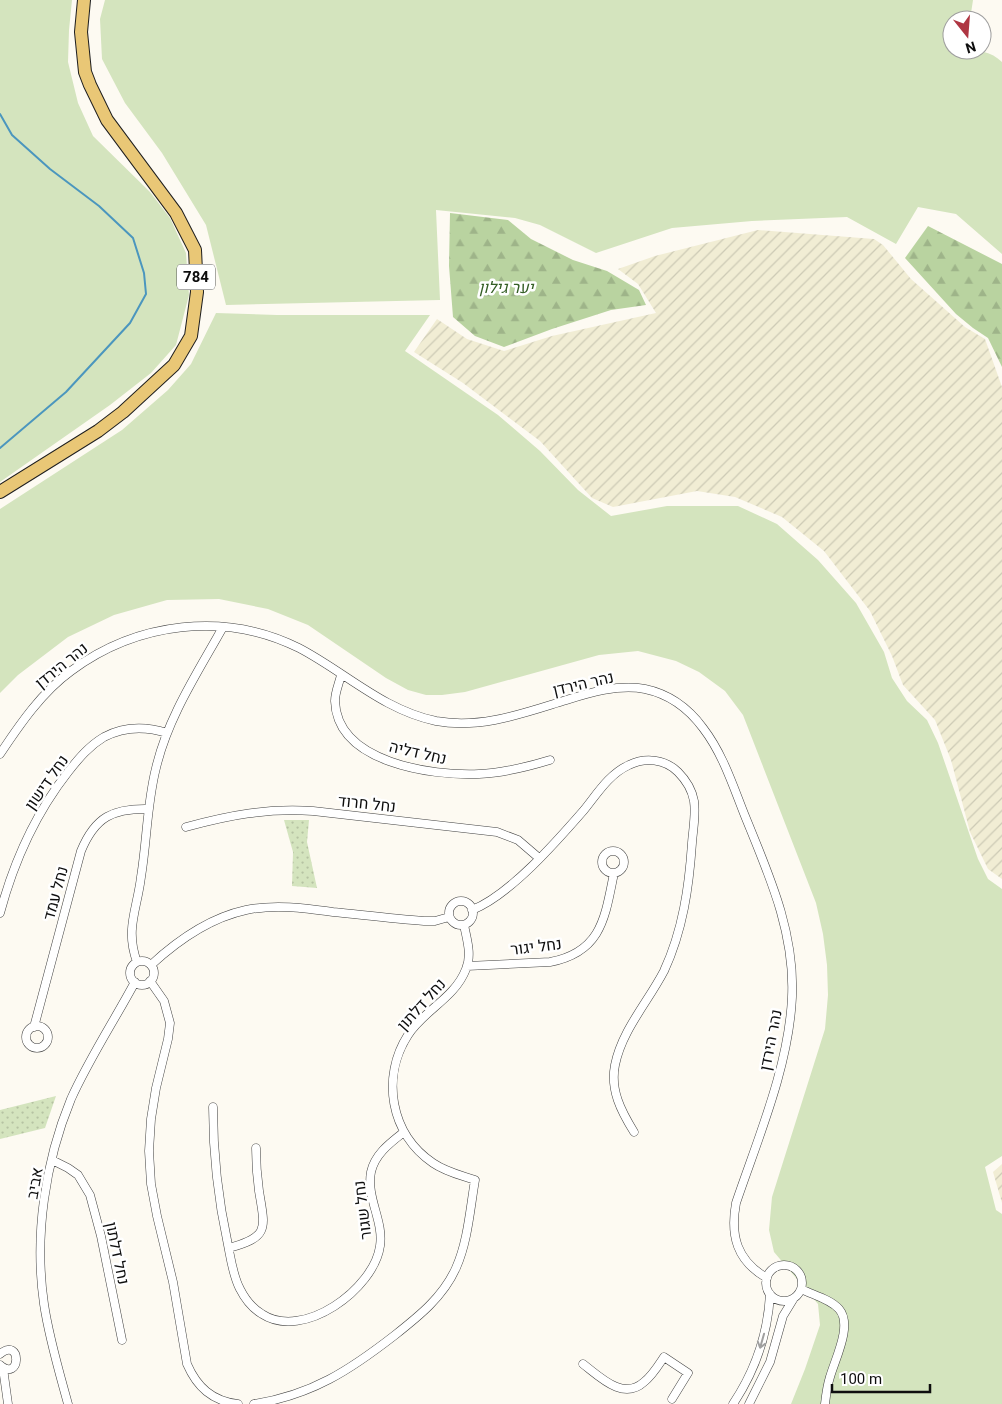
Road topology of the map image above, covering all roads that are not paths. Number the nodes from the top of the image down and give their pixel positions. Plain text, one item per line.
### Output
1 (84, 0) edge
2 (0, 492) edge
3 (223, 627) junction
4 (342, 676) junction
5 (167, 733) junction
6 (0, 754) edge
7 (550, 760) dead end
8 (148, 809) junction
9 (186, 826) dead end
10 (539, 858) junction
11 (614, 873) dead end
12 (472, 910) junction
13 (0, 913) edge
14 (449, 917) junction
15 (464, 924) junction
16 (137, 962) junction
17 (150, 965) junction
18 (467, 966) junction
19 (150, 981) junction
20 (135, 982) junction
21 (34, 1027) dead end
22 (213, 1106) dead end
23 (404, 1132) junction
24 (634, 1132) dead end
25 (256, 1148) dead end
26 (52, 1160) junction
27 (229, 1248) junction
28 (767, 1278) junction
29 (800, 1289) junction
30 (770, 1294) junction
31 (794, 1298) junction
32 (122, 1340) dead end
33 (2, 1349) edge
34 (583, 1364) dead end
35 (2, 1367) edge
36 (672, 1399) dead end
37 (8, 1404) edge
38 (68, 1404) edge
39 (238, 1404) edge
40 (254, 1404) edge
41 (733, 1404) edge
42 (749, 1404) edge
43 (825, 1404) edge

1 - 2 main road, 784
3 - 4 street, נהר הירדן
3 - 5 street
3 - 6 street, נהר הירדן
4 - 7 street, נחל דליה
4 - 28 street, נהר הירדן
5 - 8 street
5 - 13 street, נחל דישון
8 - 16 street
8 - 21 street, נחל עמד
9 - 10 street, נחל חרוד
10 - 12 street
10 - 24 street
11 - 18 street, נחל יגור
12 - 14 street
12 - 15 street
14 - 15 street
14 - 17 street
15 - 18 street
16 - 17 street
16 - 20 street
17 - 19 street
18 - 23 street, נחל דלתון
19 - 20 street
19 - 39 street
20 - 26 street, אביב
22 - 27 street, נחל שגור
23 - 27 street, נחל שגור
23 - 40 street, נחל דלתון
25 - 27 street
26 - 32 street, נחל דלתון
26 - 38 street, אביב
28 - 29 street
28 - 30 street
29 - 31 street
29 - 43 street
30 - 31 street
30 -> 41 street
31 - 42 street
33 - 35 street
34 - 36 street
35 - 37 street

